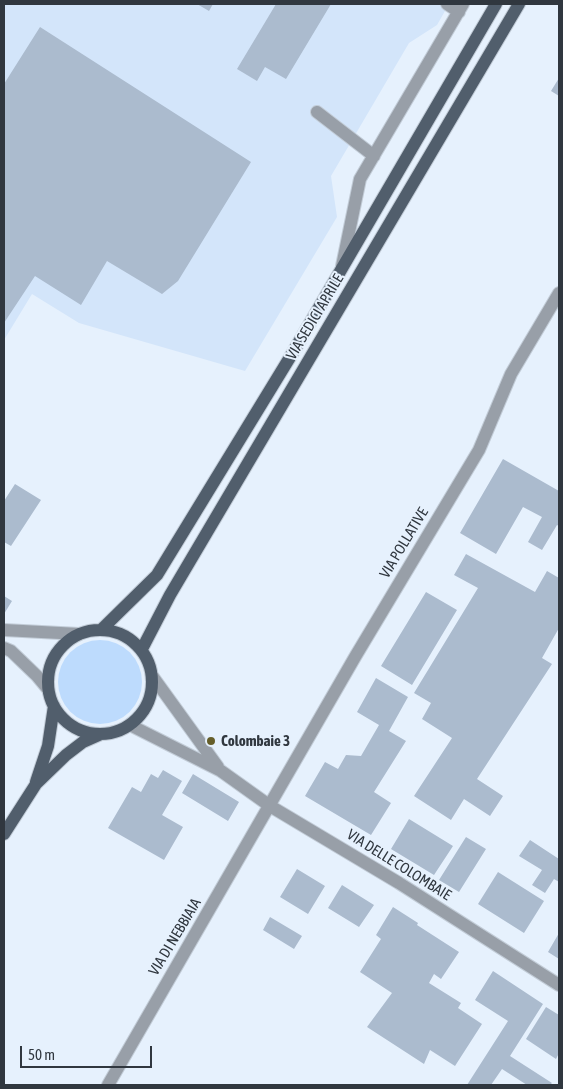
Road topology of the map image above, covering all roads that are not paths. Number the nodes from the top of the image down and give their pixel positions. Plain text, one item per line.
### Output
1 (447, 4) edge
2 (496, 4) edge
3 (520, 4) edge
4 (461, 8) edge
5 (317, 112) dead end
6 (374, 156) junction
7 (342, 270) junction
8 (559, 293) edge
9 (102, 629) junction
10 (4, 630) edge
11 (79, 634) junction
12 (4, 648) edge
13 (142, 649) junction
14 (153, 677) junction
15 (47, 688) junction
16 (54, 706) junction
17 (130, 725) junction
18 (100, 734) junction
19 (222, 771) junction
20 (36, 784) junction
21 (270, 806) junction
22 (4, 834) edge
23 (559, 985) edge
24 (108, 1085) edge

1 - 4 street
2 - 7 main road, VIA SEDICI APRILE
3 - 13 main road, VIA SEDICI APRILE
4 - 6 street
5 - 6 street
6 - 7 street
7 - 9 main road, VIA SEDICI APRILE
8 - 21 street, VIA POLLATIVE
9 - 11 main road
9 - 13 main road
10 - 11 street
11 - 15 main road
12 - 15 street
13 - 14 main road
14 - 17 main road
14 - 19 street, VIA DELLE COLOMBAIE
15 - 16 main road
16 - 18 main road
16 - 20 main road
17 - 18 main road
17 - 19 street, VIA DELLE COLOMBAIE
18 - 20 main road
19 - 21 street, VIA DELLE COLOMBAIE
20 - 22 main road
21 - 23 street, VIA DELLE COLOMBAIE
21 - 24 street, VIA DI NEBBIAIA

